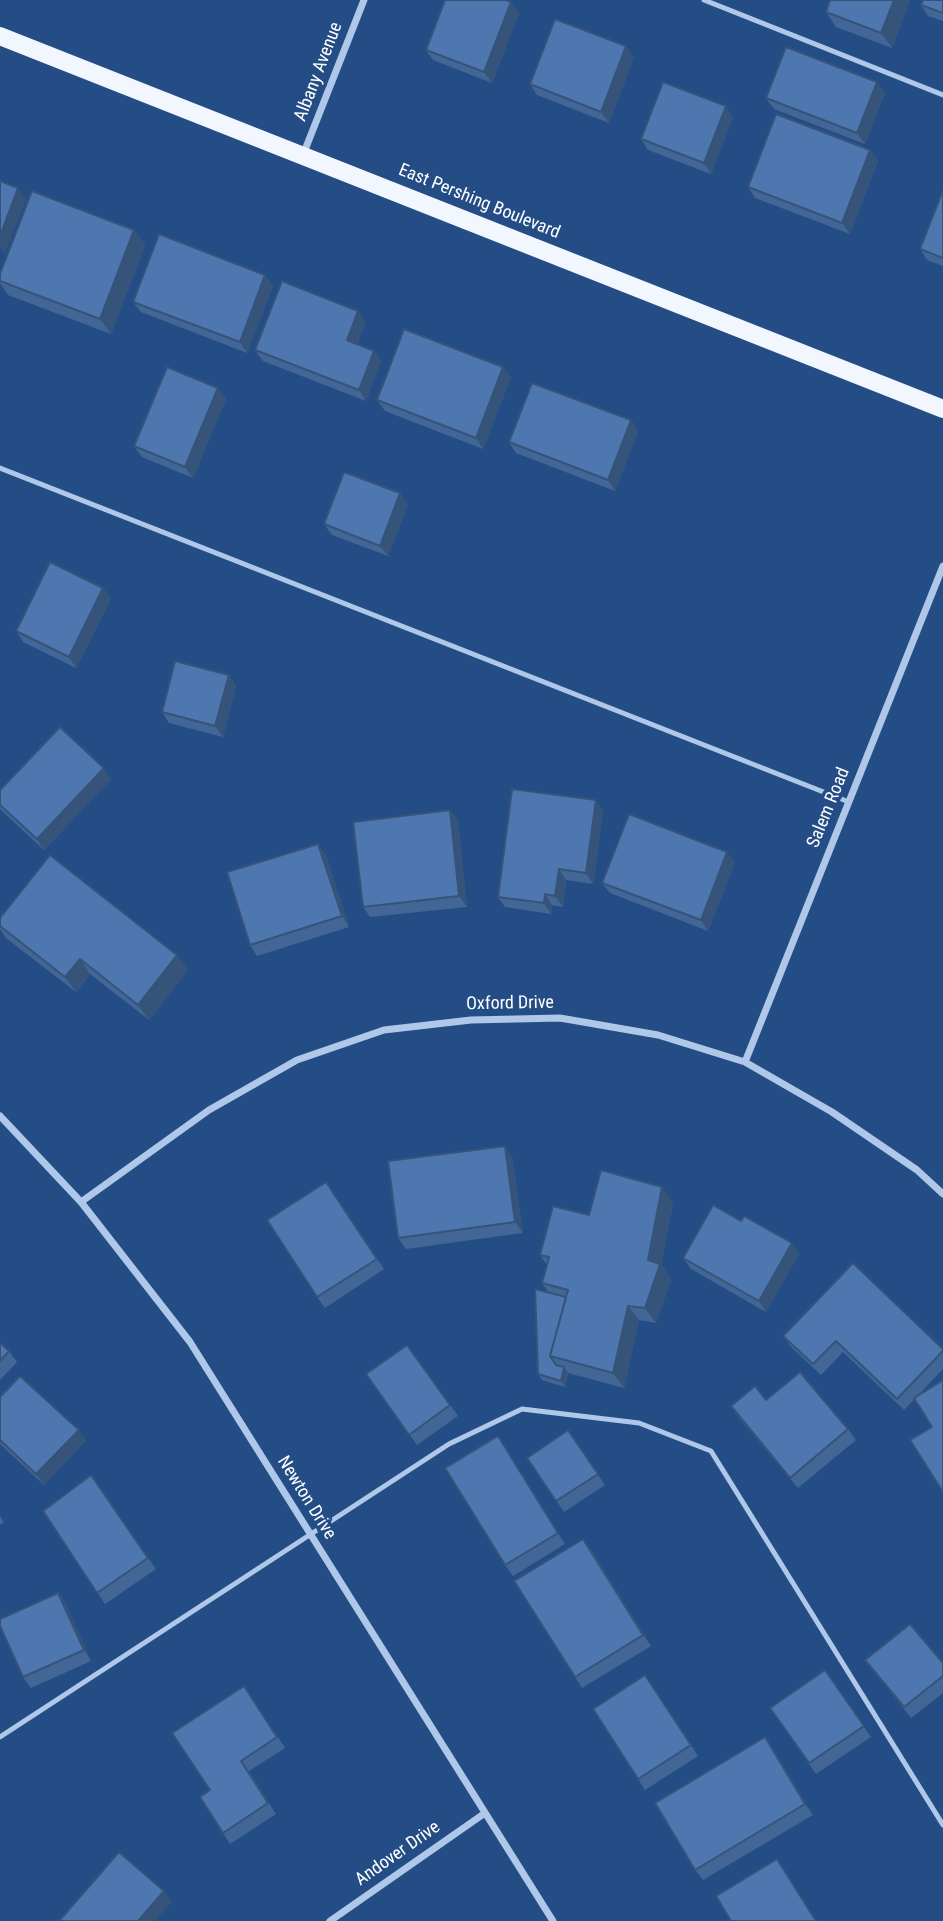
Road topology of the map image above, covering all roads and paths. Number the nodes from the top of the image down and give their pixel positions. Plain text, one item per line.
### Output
1 (364, 0) edge
2 (704, 0) edge
3 (0, 36) edge
4 (943, 95) edge
5 (303, 155) junction
6 (943, 409) edge
7 (0, 468) edge
8 (943, 566) edge
9 (849, 802) junction
10 (744, 1062) junction
11 (0, 1116) edge
12 (943, 1194) edge
13 (81, 1202) junction
14 (311, 1534) junction
15 (0, 1737) edge
16 (485, 1813) junction
17 (943, 1825) edge
18 (330, 1921) edge
19 (553, 1921) edge

1 - 5 street, Albany Avenue
2 - 4 lane
3 - 5 main road, East Pershing Boulevard
5 - 6 main road, East Pershing Boulevard
7 - 9 lane
8 - 9 street, Salem Road
9 - 10 street, Salem Road
10 - 12 street, Oxford Drive
10 - 13 street, Oxford Drive
11 - 13 street, Newton Drive
13 - 14 street, Newton Drive
14 - 15 lane
14 - 16 street, Newton Drive
14 - 17 lane
16 - 18 street, Andover Drive
16 - 19 street, Newton Drive

